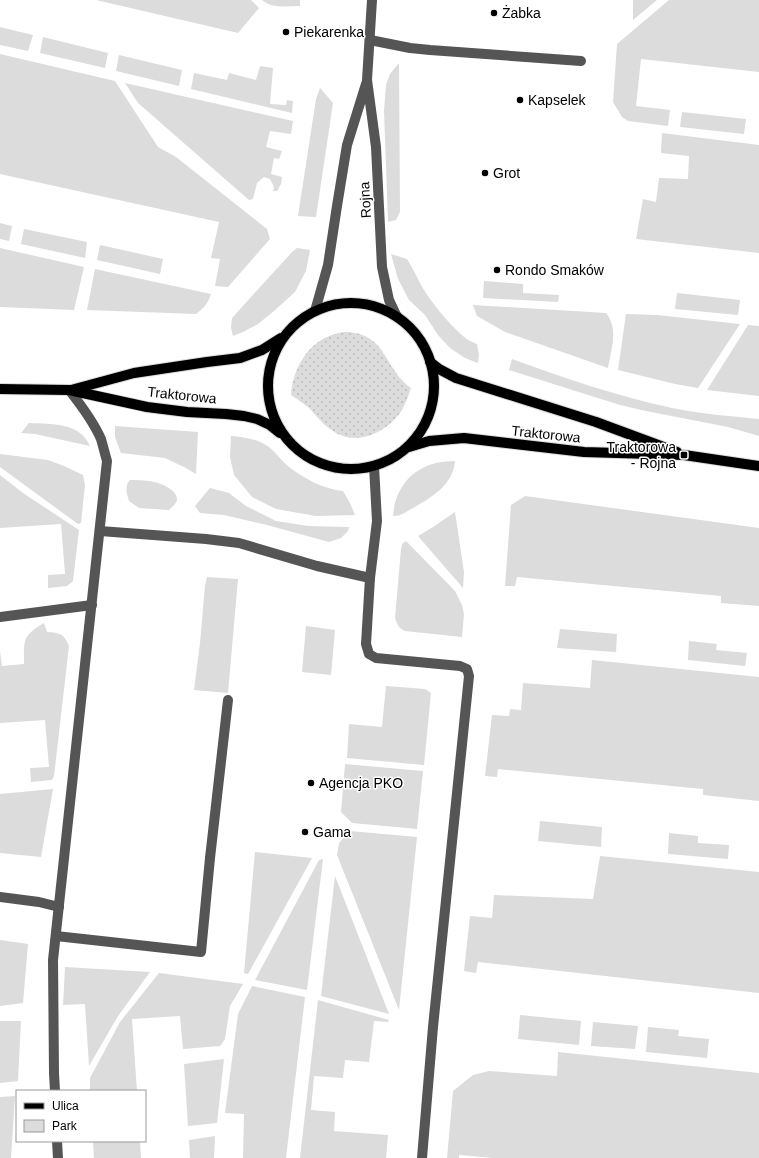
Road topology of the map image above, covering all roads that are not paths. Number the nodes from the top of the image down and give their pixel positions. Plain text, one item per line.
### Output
1 (372, 0) edge
2 (370, 40) junction
3 (581, 61) dead end
4 (367, 80) junction
5 (315, 311) junction
6 (397, 316) junction
7 (284, 336) junction
8 (430, 362) junction
9 (0, 388) edge
10 (69, 390) junction
11 (286, 438) junction
12 (407, 447) junction
13 (684, 455) junction
14 (374, 466) junction
15 (759, 466) edge
16 (100, 531) junction
17 (370, 578) junction
18 (92, 605) junction
19 (0, 617) edge
20 (228, 700) dead end
21 (0, 897) edge
22 (59, 907) junction
23 (56, 936) junction
24 (54, 1090) edge
25 (57, 1142) edge
26 (58, 1158) edge
27 (422, 1158) edge

1 - 2 street, Rojna
2 - 3 street
2 - 4 street, Rojna
4 - 5 street, Rojna
4 - 6 street, Rojna
5 - 6 main road
5 - 7 main road
6 - 8 main road
7 - 10 main road, Traktorowa
7 - 11 main road
8 - 12 main road
8 - 13 main road, Traktorowa
9 - 10 main road, Traktorowa
10 - 11 main road, Traktorowa
10 - 16 street
11 - 14 main road
12 - 13 main road, Traktorowa
12 - 14 main road
13 - 15 main road, Traktorowa
14 - 17 street
16 - 17 street
16 - 18 street
17 - 27 street
18 - 19 street
18 - 22 street
20 - 23 street
21 - 22 street
22 - 23 street
23 - 24 street
25 - 26 street

